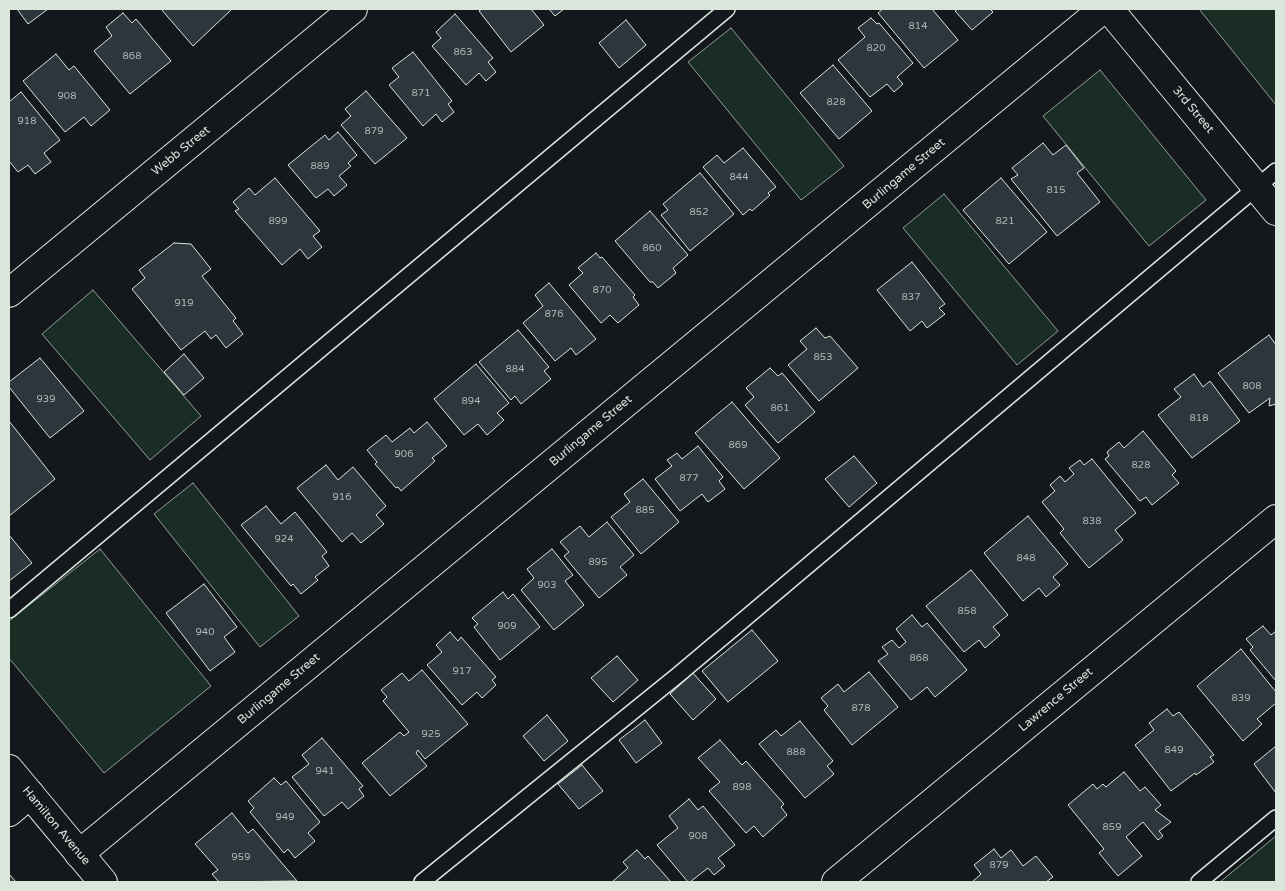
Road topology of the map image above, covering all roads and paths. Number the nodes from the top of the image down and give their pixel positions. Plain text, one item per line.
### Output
1 (353, 9) edge
2 (727, 9) edge
3 (1103, 9) edge
4 (1109, 9) edge
5 (1266, 179) edge
6 (1276, 211) edge
7 (9, 293) edge
8 (1276, 519) edge
9 (9, 610) edge
10 (9, 769) edge
11 (30, 794) junction
12 (9, 812) edge
13 (1276, 818) edge
14 (79, 854) junction
15 (103, 882) edge
16 (422, 882) edge
17 (836, 882) edge
18 (1199, 882) edge

1 - 7 street, Webb Street
2 - 9 lane
3 - 14 street, Burlingame Street
4 - 5 street, 3rd Street
5 - 6 street, 3rd Street
5 - 16 lane
8 - 17 street, Lawrence Street
10 - 11 street, Hamilton Avenue
11 - 12 street
11 - 14 street, Hamilton Avenue
13 - 18 lane
14 - 15 street, Hamilton Avenue

